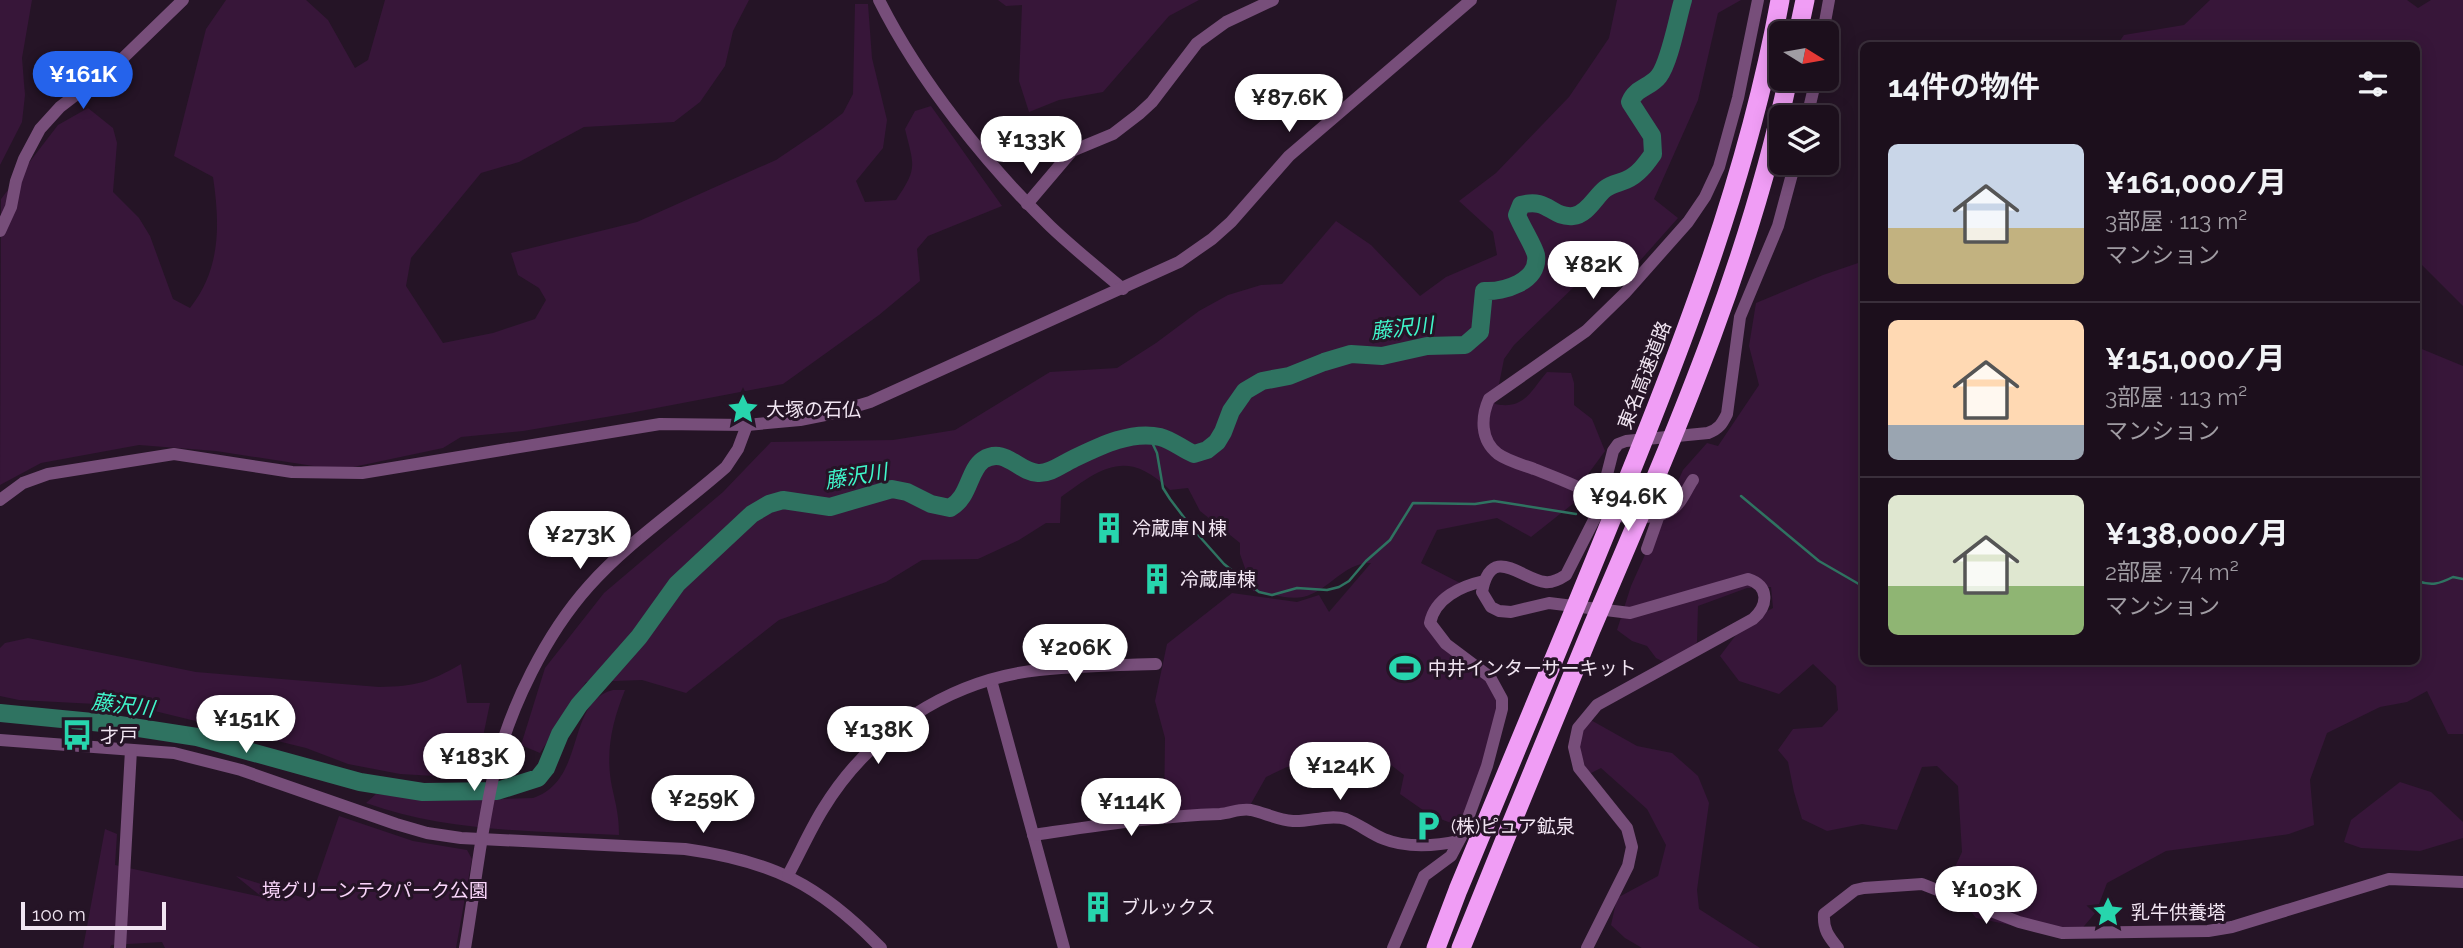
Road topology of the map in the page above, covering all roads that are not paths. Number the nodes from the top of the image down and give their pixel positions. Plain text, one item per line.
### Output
1 (183, 0) edge
2 (880, 0) edge
3 (1273, 0) edge
4 (1471, 0) edge
5 (1758, 0) edge
6 (1780, 0) edge
7 (1805, 0) edge
8 (1829, 0) edge
9 (1801, 21) edge
10 (1825, 21) edge
11 (1785, 91) edge
12 (1792, 175) edge
13 (1027, 204) junction
14 (0, 231) edge
15 (1123, 289) junction
16 (747, 425) junction
17 (1693, 480) dead end
18 (1600, 498) junction
19 (0, 500) edge
20 (1597, 514) junction
21 (1658, 515) junction
22 (1647, 549) dead end
23 (1484, 581) junction
24 (1156, 664) dead end
25 (991, 680) junction
26 (0, 740) edge
27 (131, 750) junction
28 (1033, 835) junction
29 (483, 838) junction
30 (1458, 841) junction
31 (788, 875) junction
32 (2463, 882) edge
33 (120, 948) edge
34 (465, 948) edge
35 (881, 948) edge
36 (1064, 948) edge
37 (1393, 948) edge
38 (1436, 948) edge
39 (1461, 948) edge
40 (1587, 948) edge
41 (1838, 948) edge

1 - 14 street
2 - 13 street
3 - 13 street
4 - 15 street
5 - 18 street
6 - 38 highway, 東名高速道路
7 - 9 highway
8 - 10 street
11 - 39 highway
12 - 18 street
13 - 15 street
15 - 16 street
16 - 19 street
16 - 29 street
17 - 21 street
18 - 20 street
20 - 21 street
20 - 23 street
21 - 22 street
23 - 30 street
23 - 40 street
24 - 25 street
25 - 28 street
25 - 31 street
26 - 27 street
27 - 29 street
27 - 33 street
28 - 30 street
28 - 36 street
29 - 31 street
29 - 34 street
30 - 37 street
31 - 35 street
32 - 41 street

